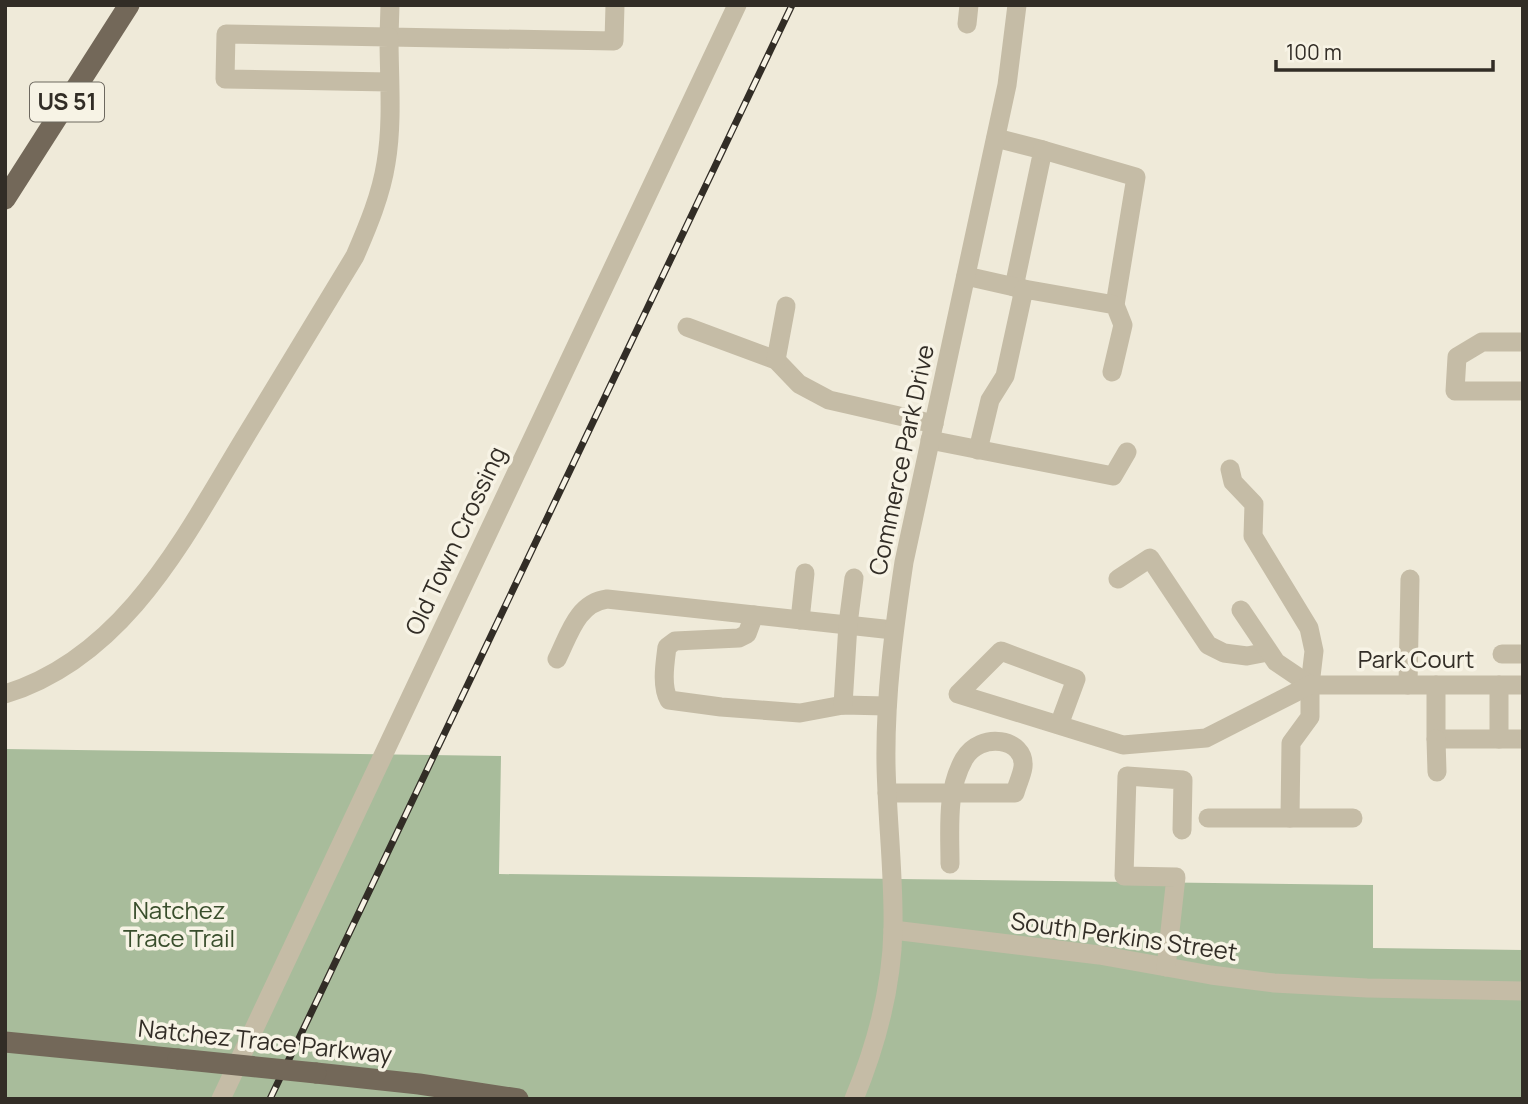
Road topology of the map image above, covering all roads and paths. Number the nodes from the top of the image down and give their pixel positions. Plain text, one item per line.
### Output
1 (129, 5) edge
2 (390, 5) edge
3 (615, 5) edge
4 (737, 5) edge
5 (1017, 5) edge
6 (389, 37) junction
7 (388, 82) junction
8 (996, 138) junction
9 (1042, 150) junction
10 (5, 199) edge
11 (966, 276) junction
12 (1019, 288) junction
13 (1115, 305) junction
14 (786, 306) dead end
15 (687, 327) dead end
16 (1523, 342) edge
17 (776, 360) junction
18 (1112, 372) dead end
19 (1523, 391) edge
20 (932, 432) junction
21 (978, 450) junction
22 (1127, 452) dead end
23 (1230, 468) dead end
24 (804, 573) dead end
25 (855, 578) dead end
26 (1118, 579) dead end
27 (1410, 579) dead end
28 (1241, 610) dead end
29 (754, 615) junction
30 (800, 620) junction
31 (848, 624) junction
32 (1253, 628) junction
33 (893, 630) junction
34 (1268, 652) junction
35 (1234, 654) junction
36 (1502, 654) dead end
37 (1523, 654) edge
38 (557, 659) dead end
39 (1310, 685) junction
40 (1408, 685) junction
41 (1436, 685) junction
42 (1499, 685) junction
43 (1523, 685) edge
44 (5, 694) edge
45 (843, 705) junction
46 (887, 706) junction
47 (1059, 725) junction
48 (1436, 739) junction
49 (1499, 739) junction
50 (1523, 739) edge
51 (1437, 772) dead end
52 (887, 793) junction
53 (1208, 818) dead end
54 (1290, 818) junction
55 (1353, 818) dead end
56 (1182, 830) dead end
57 (950, 864) dead end
58 (893, 930) junction
59 (1166, 967) junction
60 (1523, 991) edge
61 (5, 1042) edge
62 (220, 1099) edge
63 (518, 1099) edge
64 (854, 1099) edge

1 - 10 main road, US 51
2 - 6 street
3 - 6 street
4 - 62 street, Old Town Crossing
5 - 8 street, Commerce Park Drive
6 - 7 street
6 - 7 street
7 - 44 street
8 - 9 street
8 - 11 street, Commerce Park Drive
9 - 12 street
9 - 13 street
11 - 12 street
11 - 20 street, Commerce Park Drive
12 - 13 street
12 - 21 street
13 - 18 street
14 - 17 street
15 - 17 street
16 - 19 street
17 - 20 street
20 - 21 street
20 - 33 street, Commerce Park Drive
21 - 22 street
23 - 39 street
24 - 30 street
25 - 31 street
26 - 35 street
27 - 40 street
28 - 32 street
29 - 30 street
29 - 38 street
29 - 45 street
30 - 31 street
31 - 33 street
31 - 45 street
32 - 34 street
32 - 35 street
33 - 46 street, Commerce Park Drive
34 - 35 street
34 - 39 street
36 - 37 street
39 - 40 street, Park Court
39 - 47 street
39 - 54 street
40 - 41 street, Park Court
41 - 42 street, Park Court
41 - 48 street
42 - 43 street, Park Court
42 - 49 street
45 - 46 street
46 - 52 street, Commerce Park Drive
47 - 47 street
48 - 49 street
48 - 51 street
49 - 50 street
52 - 57 street
52 - 58 street, Commerce Park Drive
53 - 54 street
54 - 55 street
56 - 59 street
58 - 59 street, South Perkins Street
58 - 64 street
59 - 60 street, South Perkins Street
61 - 63 main road, Natchez Trace Parkway, bridge

